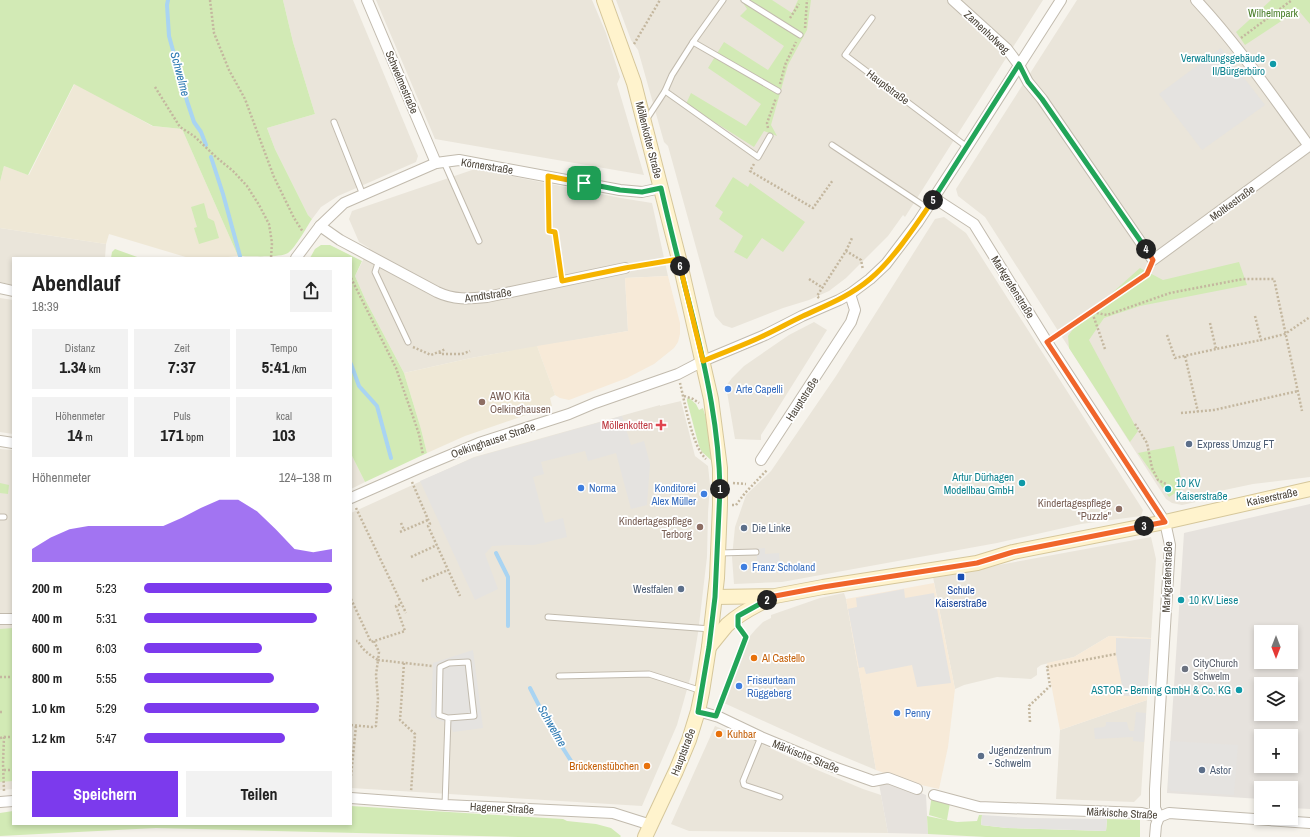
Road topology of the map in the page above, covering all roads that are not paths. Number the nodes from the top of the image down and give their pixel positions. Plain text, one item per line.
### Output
1 (367, 0) edge
2 (604, 0) edge
3 (723, 0) edge
4 (744, 0) edge
5 (953, 0) edge
6 (1060, 0) edge
7 (1196, 0) edge
8 (872, 18) dead end
9 (800, 35) road end
10 (693, 42) junction
11 (1019, 64) junction
12 (664, 91) junction
13 (778, 91) road end
14 (644, 121) junction
15 (334, 122) dead end
16 (770, 136) road end
17 (832, 145) dead end
18 (1309, 146) edge
19 (967, 147) junction
20 (440, 163) junction
21 (548, 176) junction
22 (661, 188) junction
23 (363, 195) junction
24 (934, 198) junction
25 (927, 208) junction
26 (320, 226) junction
27 (549, 231) road end
28 (479, 241) dead end
29 (297, 257) edge
30 (379, 260) junction
31 (1153, 260) joint
32 (625, 268) road end
33 (0, 288) edge
34 (12, 291) edge
35 (850, 294) junction
36 (408, 342) road end
37 (703, 361) junction
38 (0, 441) edge
39 (12, 443) edge
40 (761, 460) road end
41 (1310, 489) edge
42 (352, 498) edge
43 (720, 500) joint
44 (1165, 522) junction
45 (756, 552) dead end
46 (718, 553) junction
47 (775, 596) junction
48 (715, 597) junction
49 (548, 617) dead end
50 (0, 618) edge
51 (12, 619) edge
52 (711, 629) junction
53 (709, 647) junction
54 (560, 676) dead end
55 (702, 692) junction
56 (698, 712) junction
57 (448, 718) junction
58 (761, 737) junction
59 (918, 789) dead end
60 (934, 796) dead end
61 (780, 797) dead end
62 (352, 798) edge
63 (445, 805) junction
64 (1159, 817) junction
65 (1310, 823) edge
66 (648, 831) edge
67 (1154, 837) edge

1 - 20 street, Schwelmestraße
2 - 14 main road, Möllenkotter Straße
3 - 10 lane
4 - 9 lane
5 - 11 street, Zamenhofweg
6 - 11 street
7 - 18 street
8 - 19 lane, Hauptstraße
10 - 12 lane
10 - 13 lane
11 - 19 street
11 - 31 street, Zamenhofweg
12 - 14 lane
12 - 16 lane
14 - 22 main road, Möllenkotter Straße
15 - 23 lane
17 - 25 lane
18 - 31 street, Moltkestraße
19 - 24 street
20 - 21 street, Körnerstraße
20 - 23 street, Körnerstraße
20 - 28 lane
21 - 22 street, Körnerstraße
21 - 27 lane
22 - 37 main road, Möllenkotter Straße
23 - 26 street, Körnerstraße
24 - 25 street
24 - 44 street, Markgrafenstraße
25 - 35 street
26 - 29 street, Körnerstraße
26 - 30 street, Arndtstraße
30 - 32 street, Arndtstraße
30 - 36 lane
33 - 34 street
35 - 37 street
35 - 40 street, Hauptstraße
37 - 42 street, Oelkinghauser Straße
37 - 43 main road, Möllenkotter Straße
38 - 39 street
41 - 44 main road, Kaiserstraße
43 - 46 main road, Hauptstraße
44 - 47 main road, Kaiserstraße
44 - 64 street, Markgrafenstraße
45 - 46 lane
46 - 48 main road, Hauptstraße
47 - 48 main road, Kaiserstraße
47 - 53 main road
48 - 52 main road, Hauptstraße
49 - 52 lane
50 - 51 street
52 - 53 main road, Hauptstraße
53 - 55 main road, Hauptstraße
54 - 55 lane
55 - 56 main road, Hauptstraße
56 - 58 street, Märkische Straße
56 - 66 main road, Hauptstraße
57 - 57 lane
57 - 63 lane
58 - 59 street, Märkische Straße
58 - 61 lane
60 - 64 street, Märkische Straße
62 - 63 street, Hagener Straße
63 - 66 street, Hagener Straße
64 - 65 street, Märkische Straße
64 - 67 street

